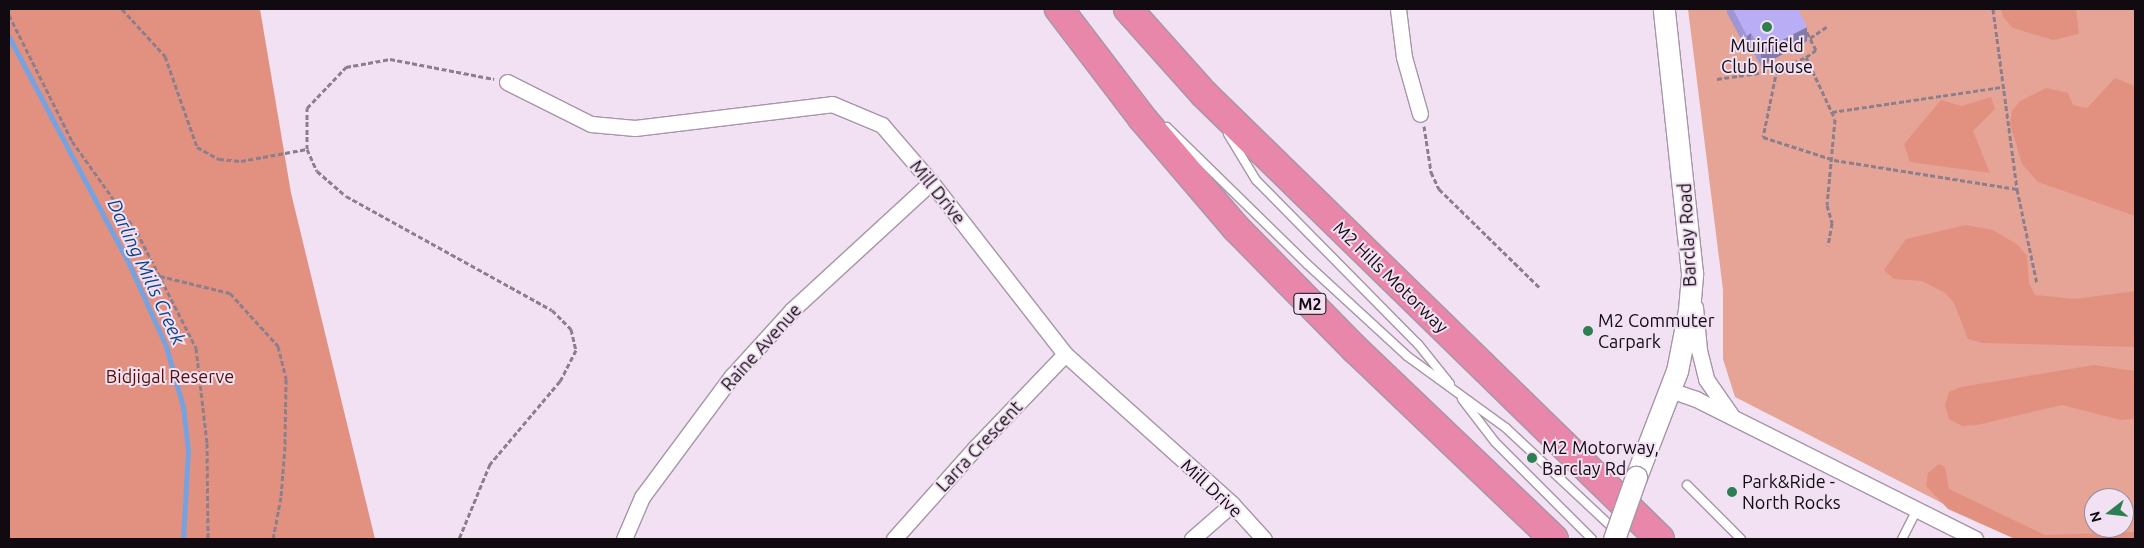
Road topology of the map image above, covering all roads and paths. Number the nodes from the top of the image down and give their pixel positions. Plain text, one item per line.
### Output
1 (122, 9) edge
2 (1059, 9) edge
3 (1128, 9) edge
4 (1398, 9) edge
5 (1664, 9) edge
6 (1994, 9) edge
7 (9, 15) edge
8 (1802, 24) edge
9 (1828, 26) dead end
10 (1810, 38) junction
11 (1088, 48) junction
12 (1806, 57) junction
13 (1777, 69) junction
14 (1717, 79) dead end
15 (507, 82) joint
16 (2002, 87) junction
17 (1204, 94) junction
18 (1142, 102) dead end
19 (1832, 112) junction
20 (1420, 114) joint
21 (1162, 122) dead end
22 (306, 149) junction
23 (1834, 160) junction
24 (931, 182) junction
25 (2017, 189) junction
26 (1828, 246) dead end
27 (1692, 273) junction
28 (159, 275) junction
29 (2037, 284) dead end
30 (1540, 288) dead end
31 (1065, 354) junction
32 (1670, 390) junction
33 (1456, 392) junction
34 (1732, 417) junction
35 (1687, 485) dead end
36 (1232, 504) junction
37 (1917, 509) junction
38 (208, 539) edge
39 (273, 539) edge
40 (459, 539) edge
41 (624, 539) edge
42 (894, 539) edge
43 (1192, 539) edge
44 (1264, 539) edge
45 (1554, 539) edge
46 (1592, 539) edge
47 (1614, 539) edge
48 (1625, 539) edge
49 (1660, 539) edge
50 (1740, 539) edge
51 (1902, 539) edge
52 (1975, 539) edge

1 - 22 path
2 - 11 highway, M2
3 - 17 highway, M2 Hills Motorway / M2
4 - 20 street
5 - 27 main road, Barclay Road
6 - 16 path
7 - 28 path
8 - 10 path
9 - 10 path
10 - 12 path
11 - 18 lane, M2
11 - 45 highway, M2
12 - 13 path
12 - 19 path
13 - 14 path
13 - 23 path
15 - 22 path
15 - 24 street, Mill Drive
16 - 19 path
16 - 25 path
17 - 33 lane, M2
17 - 49 highway, M2 Hills Motorway / M2
19 - 23 path
20 - 30 path
21 - 33 lane, M2
22 - 40 path
23 - 25 path
23 - 26 path
24 - 31 street, Mill Drive
24 - 41 street, Raine Avenue
25 - 29 path
27 - 32 main road, Barclay Road
27 - 34 street
28 - 38 path
28 - 39 path
31 - 36 street, Mill Drive
31 - 42 street, Larra Crescent
32 - 34 street
32 - 47 main road, Barclay Road, bridge
33 - 46 lane, M2
33 - 48 lane, M2
34 - 37 street
35 - 50 lane
36 - 43 street
36 - 44 street, Mill Drive
37 - 51 lane
37 - 52 street

